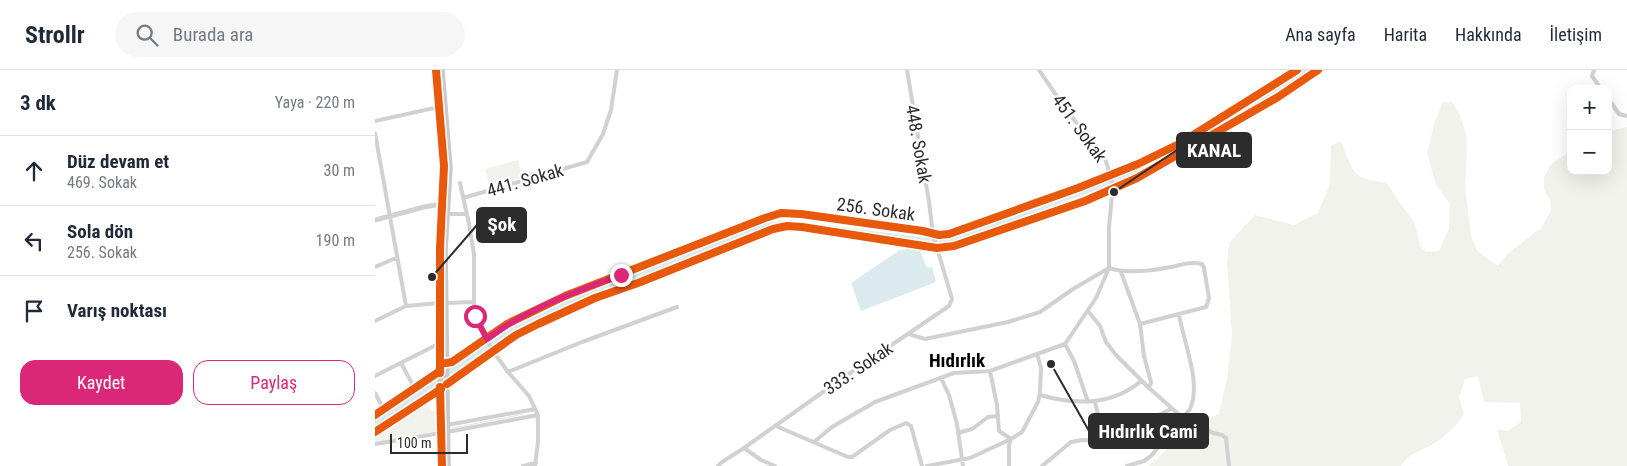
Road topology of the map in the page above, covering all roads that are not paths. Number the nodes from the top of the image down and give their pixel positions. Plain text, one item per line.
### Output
1 (436, 70) edge
2 (442, 70) edge
3 (617, 70) edge
4 (907, 70) edge
5 (1039, 70) edge
6 (1297, 70) edge
7 (1318, 70) edge
8 (1594, 70) edge
9 (1598, 85) edge
10 (1612, 104) edge
11 (439, 107) junction
12 (1627, 116) edge
13 (375, 121) edge
14 (375, 133) edge
15 (376, 145) edge
16 (381, 176) junction
17 (1111, 176) junction
18 (375, 178) edge
19 (460, 182) dead end
20 (1112, 187) junction
21 (463, 198) junction
22 (442, 204) junction
23 (447, 214) junction
24 (467, 214) junction
25 (390, 216) junction
26 (375, 220) edge
27 (933, 235) junction
28 (937, 247) junction
29 (396, 258) junction
30 (375, 267) edge
31 (1109, 268) junction
32 (1121, 272) junction
33 (473, 302) junction
34 (446, 303) junction
35 (439, 304) junction
36 (406, 306) junction
37 (677, 307) dead end
38 (1088, 311) junction
39 (1179, 314) junction
40 (375, 321) edge
41 (1140, 324) junction
42 (909, 334) junction
43 (487, 340) junction
44 (440, 343) junction
45 (1065, 344) junction
46 (493, 350) junction
47 (1037, 354) junction
48 (401, 362) junction
49 (443, 369) junction
50 (990, 371) junction
51 (508, 372) junction
52 (375, 376) edge
53 (941, 378) junction
54 (1141, 380) junction
55 (443, 385) junction
56 (414, 388) junction
57 (1149, 388) junction
58 (375, 393) edge
59 (1039, 395) junction
60 (1088, 402) junction
61 (1095, 402) junction
62 (383, 408) junction
63 (535, 409) junction
64 (1171, 409) junction
65 (375, 415) edge
66 (538, 415) junction
67 (997, 416) junction
68 (1183, 418) junction
69 (776, 426) junction
70 (445, 430) junction
71 (375, 432) edge
72 (958, 433) junction
73 (1011, 439) junction
74 (1104, 441) junction
75 (814, 442) junction
76 (375, 444) edge
77 (744, 448) junction
78 (961, 460) junction
79 (535, 464) edge
80 (442, 466) edge
81 (448, 466) edge
82 (523, 466) edge
83 (718, 466) edge
84 (775, 466) edge
85 (922, 466) edge
86 (927, 466) edge
87 (963, 466) edge
88 (1009, 466) edge
89 (1042, 466) edge
90 (1127, 466) edge
91 (1229, 466) edge

1 - 11 main road
2 - 23 main road
3 - 21 street, 441. Sokak
4 - 27 street, 448. Sokak
5 - 17 street, 451. Sokak
6 - 17 street, 256. Sokak
7 - 20 street
8 - 9 street
10 - 12 street
11 - 13 street
11 - 22 main road
14 - 15 street
15 - 16 street
16 - 18 street
16 - 25 street
17 - 20 street, 451. Sokak
17 - 27 street, 256. Sokak
19 - 21 street
20 - 28 street
20 - 31 street, 451. Sokak
21 - 24 street
22 - 25 street
22 - 35 main road
23 - 24 street
23 - 34 main road
24 - 33 street
25 - 26 street
25 - 29 street
27 - 28 street, 448. Sokak
27 - 43 street, 256. Sokak
28 - 42 street, 333. Sokak
28 - 46 street
29 - 30 street
29 - 36 street
31 - 32 street
31 - 38 street
31 - 42 street
32 - 39 street
32 - 41 street
33 - 34 street
33 - 43 street
34 - 49 main road
35 - 36 street
35 - 44 main road
36 - 40 street
37 - 51 street
38 - 45 street
38 - 54 street
39 - 41 street
39 - 68 street
41 - 57 street
42 - 69 street, 333. Sokak
43 - 46 street
43 - 49 street, 256. Sokak
44 - 48 street
44 - 49 main road
45 - 47 street
45 - 60 street
46 - 51 street
46 - 55 street
47 - 50 street
47 - 59 street
48 - 52 street
48 - 56 street
49 - 55 main road
49 - 56 street, 256. Sokak
50 - 53 street
50 - 67 street
51 - 63 street
53 - 72 street
53 - 75 street
54 - 57 street
54 - 61 street
55 - 70 main road
55 - 70 main road
55 - 71 street
56 - 62 street, 256. Sokak
57 - 64 street
58 - 62 street
59 - 60 street
59 - 73 street
60 - 61 street
61 - 74 street
62 - 65 street, 256. Sokak
63 - 66 street
63 - 70 street
64 - 68 street
64 - 74 street
66 - 70 street
66 - 79 street
67 - 72 street
67 - 73 street
68 - 90 street
68 - 91 street
69 - 75 street
69 - 77 street, 333. Sokak
70 - 76 street
70 - 80 main road
70 - 81 main road
72 - 78 street
73 - 78 street
73 - 88 street
74 - 89 street
75 - 85 street
77 - 83 street, 333. Sokak
77 - 84 street
78 - 86 street
78 - 87 street
79 - 82 street

